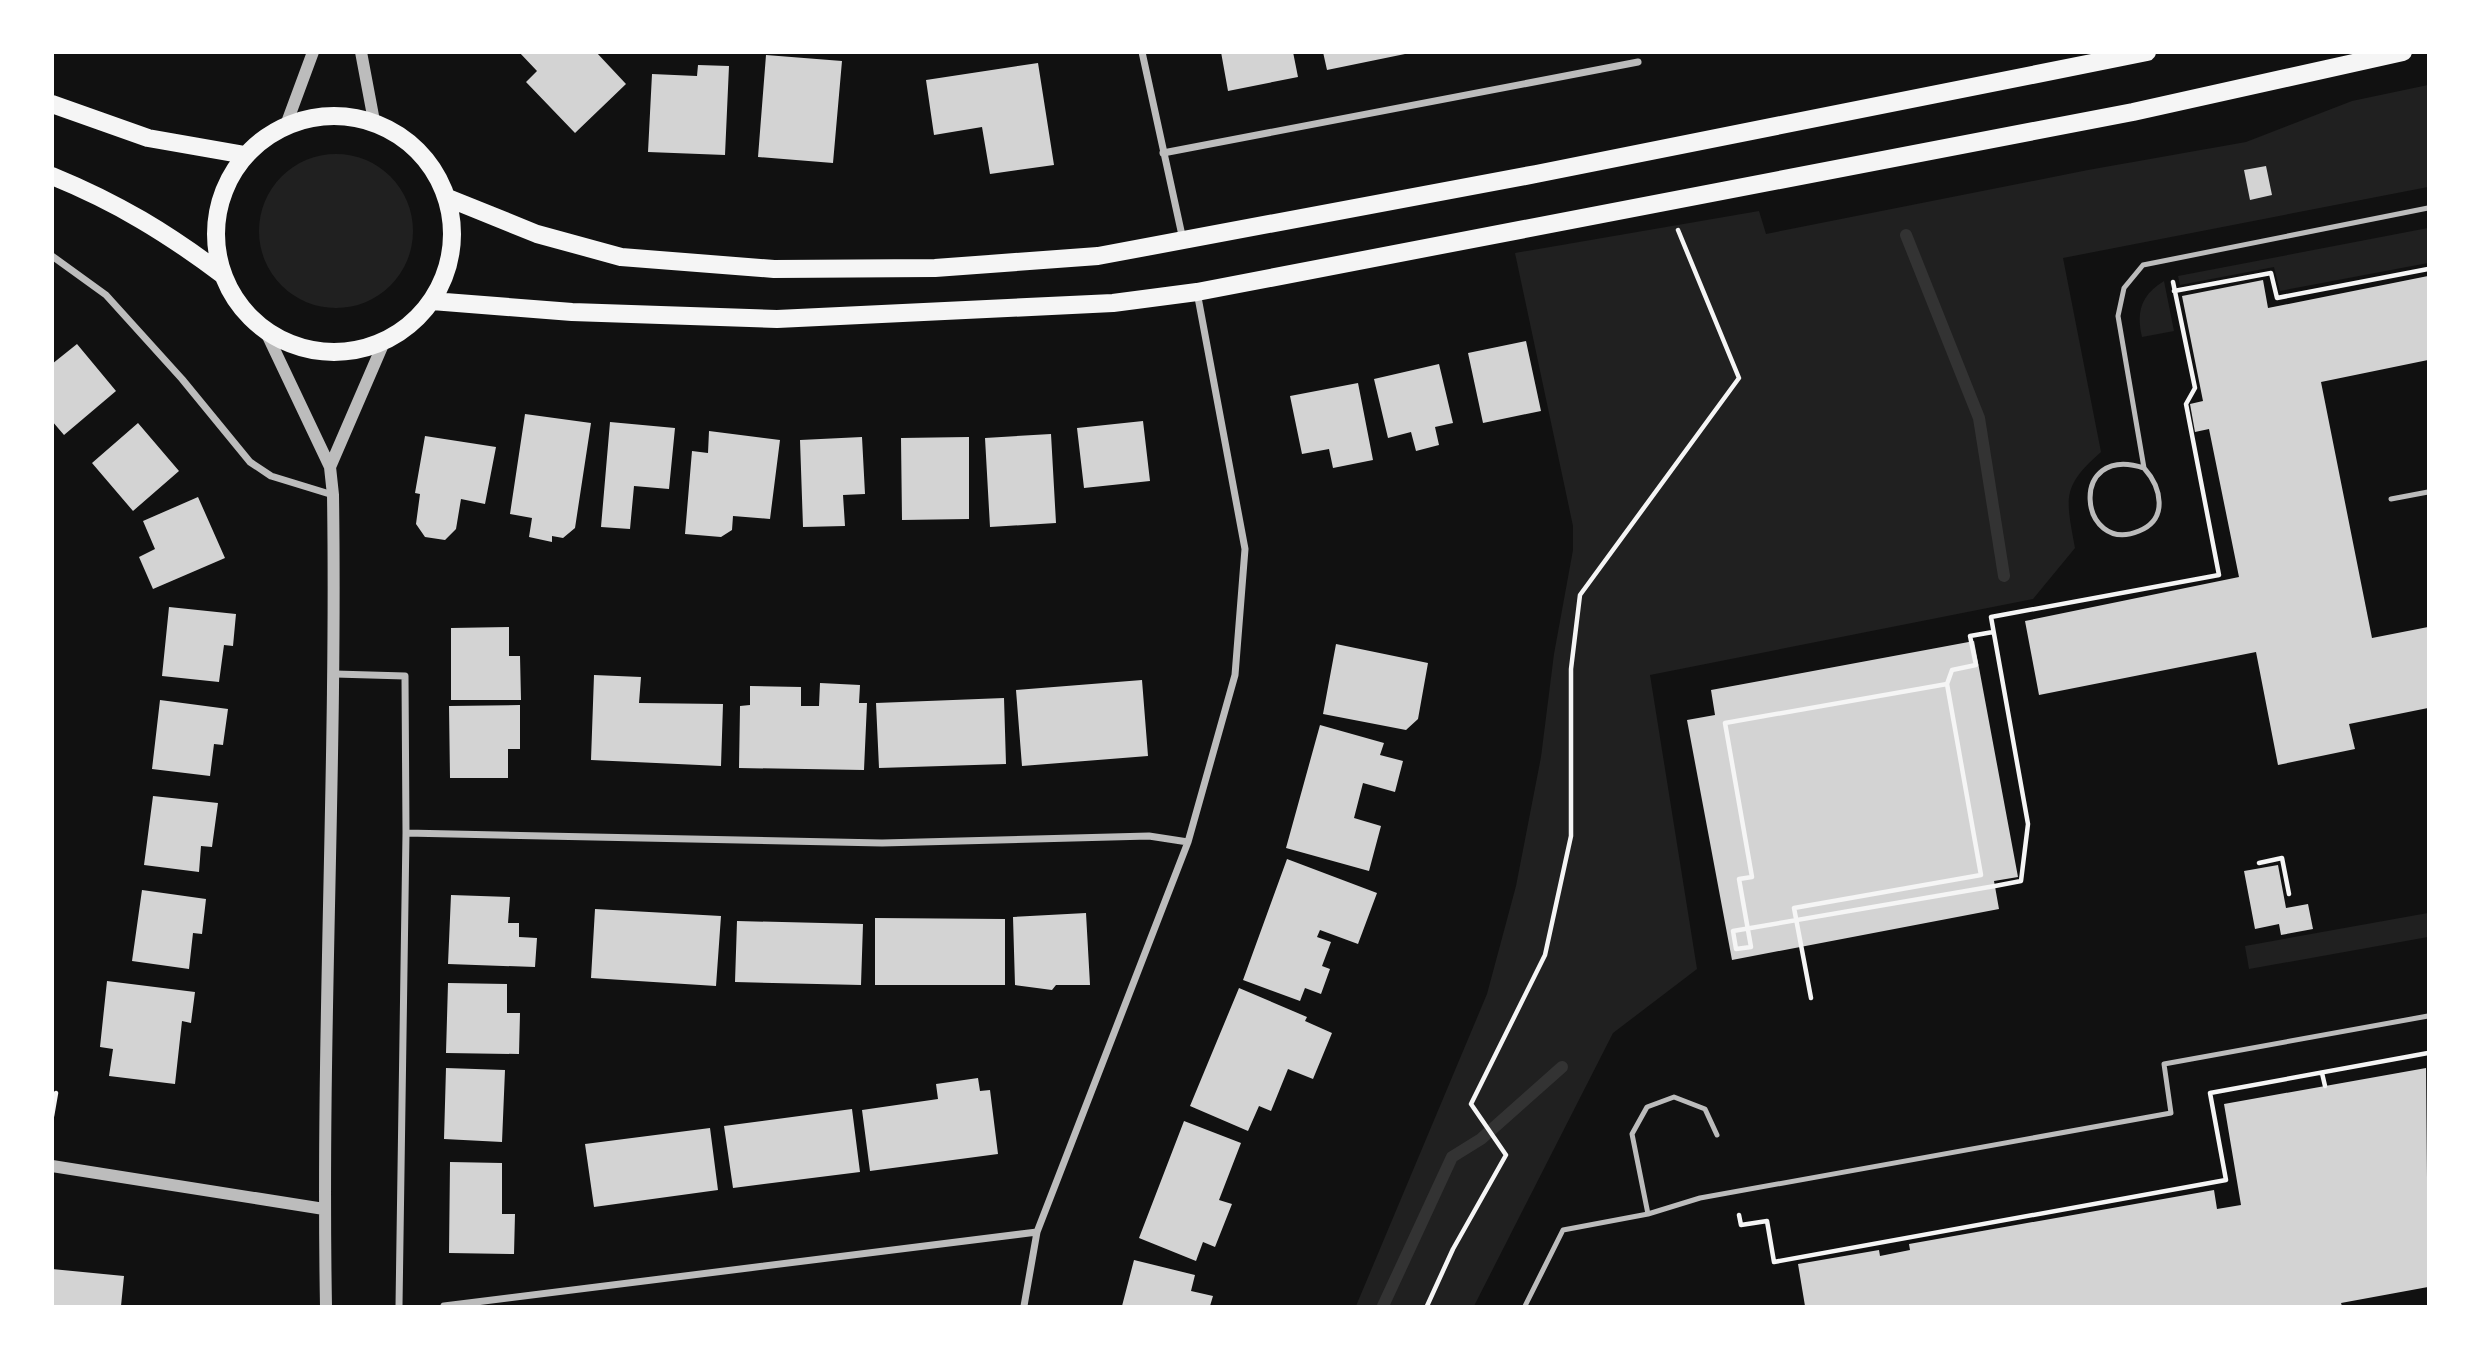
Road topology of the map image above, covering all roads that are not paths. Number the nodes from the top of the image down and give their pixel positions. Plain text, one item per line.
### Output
1 (313, 52) edge
2 (361, 52) edge
3 (1142, 52) edge
4 (2147, 52) edge
5 (2403, 52) edge
6 (1638, 62) dead end
7 (52, 104) edge
8 (374, 121) junction
9 (286, 125) junction
10 (1163, 153) junction
11 (245, 155) junction
12 (52, 176) edge
13 (448, 198) junction
14 (2428, 208) edge
15 (1184, 241) junction
16 (52, 256) edge
17 (223, 275) junction
18 (1197, 292) junction
19 (432, 301) junction
20 (265, 330) junction
21 (384, 342) junction
22 (330, 467) junction
23 (2144, 468) junction
24 (2428, 492) edge
25 (333, 495) junction
26 (2391, 499) dead end
27 (335, 674) junction
28 (407, 833) junction
29 (1188, 842) junction
30 (2428, 1016) edge
31 (1717, 1135) dead end
32 (52, 1166) edge
33 (324, 1209) junction
34 (1648, 1214) junction
35 (1037, 1232) junction
36 (327, 1307) edge
37 (399, 1307) edge
38 (444, 1307) edge
39 (1024, 1307) edge
40 (1525, 1307) edge

1 - 9 street
2 - 8 street
3 - 10 street
4 - 15 main road
5 - 18 main road
6 - 10 street
7 - 11 main road
8 - 9 main road
8 - 13 main road
9 - 11 main road
10 - 15 street
11 - 17 main road
12 - 17 main road
13 - 15 main road
13 - 19 main road
14 - 23 lane
16 - 25 street
17 - 20 main road
18 - 19 main road
18 - 29 street
19 - 21 main road
20 - 21 main road
20 - 22 street
21 - 22 street
22 - 25 street
23 - 23 lane
24 - 26 lane
25 - 27 street
27 - 28 street
27 - 33 street
28 - 29 street
28 - 37 street
29 - 35 street
30 - 34 lane
31 - 34 lane
32 - 33 street
33 - 36 street
34 - 40 lane
35 - 38 street
35 - 39 street

